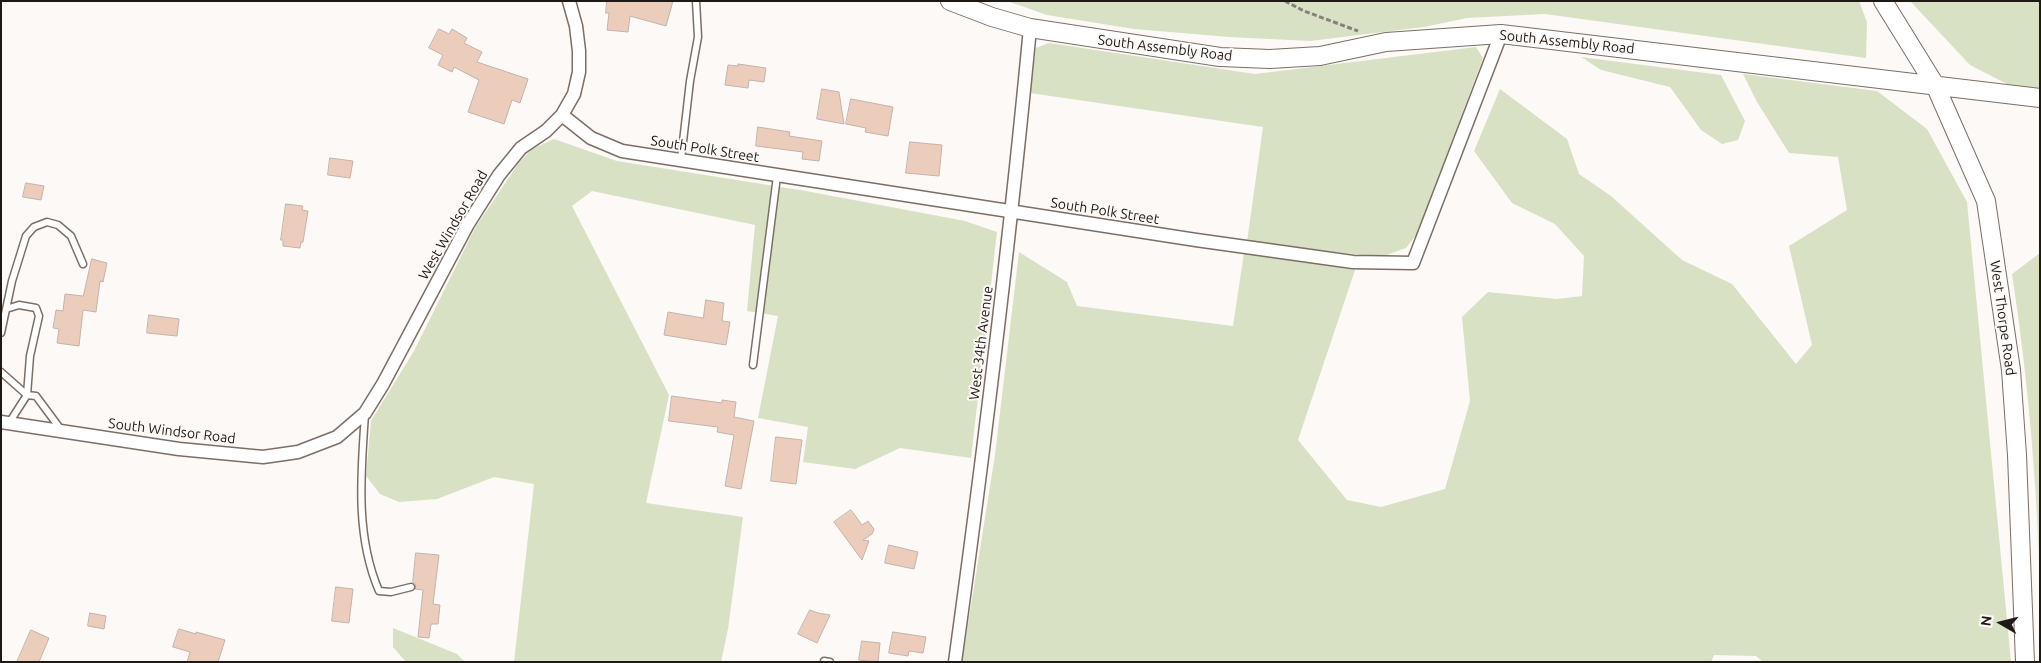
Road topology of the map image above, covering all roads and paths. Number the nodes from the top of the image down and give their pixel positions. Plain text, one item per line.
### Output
1 (569, 1) edge
2 (696, 1) edge
3 (950, 1) edge
4 (1285, 1) edge
5 (1883, 1) edge
6 (1030, 28) junction
7 (1361, 32) dead end
8 (1501, 34) junction
9 (1935, 85) junction
10 (2040, 98) edge
11 (562, 115) junction
12 (681, 159) junction
13 (777, 176) junction
14 (1012, 211) junction
15 (83, 264) dead end
16 (6, 309) junction
17 (1, 333) edge
18 (753, 365) dead end
19 (1, 372) edge
20 (27, 395) junction
21 (365, 412) junction
22 (5, 423) edge
23 (63, 432) junction
24 (337, 437) joint
25 (411, 587) dead end
26 (955, 662) edge
27 (2025, 662) edge

1 - 11 street, West Windsor Road
2 - 12 lane
3 - 6 street, South Assembly Road
4 - 7 path
5 - 9 street, West Thorpe Road
6 - 8 street, South Assembly Road
6 - 14 street, West 34th Avenue
8 - 9 street, South Assembly Road
8 - 14 street, South Polk Street
9 - 10 street, South Assembly Road
9 - 27 street, West Thorpe Road
11 - 12 street, South Polk Street
11 - 21 street, West Windsor Road
12 - 13 street, South Polk Street
13 - 14 street, South Polk Street
13 - 18 lane
14 - 26 street, West 34th Avenue
15 - 16 lane
16 - 17 lane
16 - 20 lane
19 - 20 lane
20 - 22 lane
20 - 23 lane
21 - 24 street, West Windsor Road
21 - 25 lane
22 - 23 street, South Windsor Road
23 - 24 street, South Windsor Road

